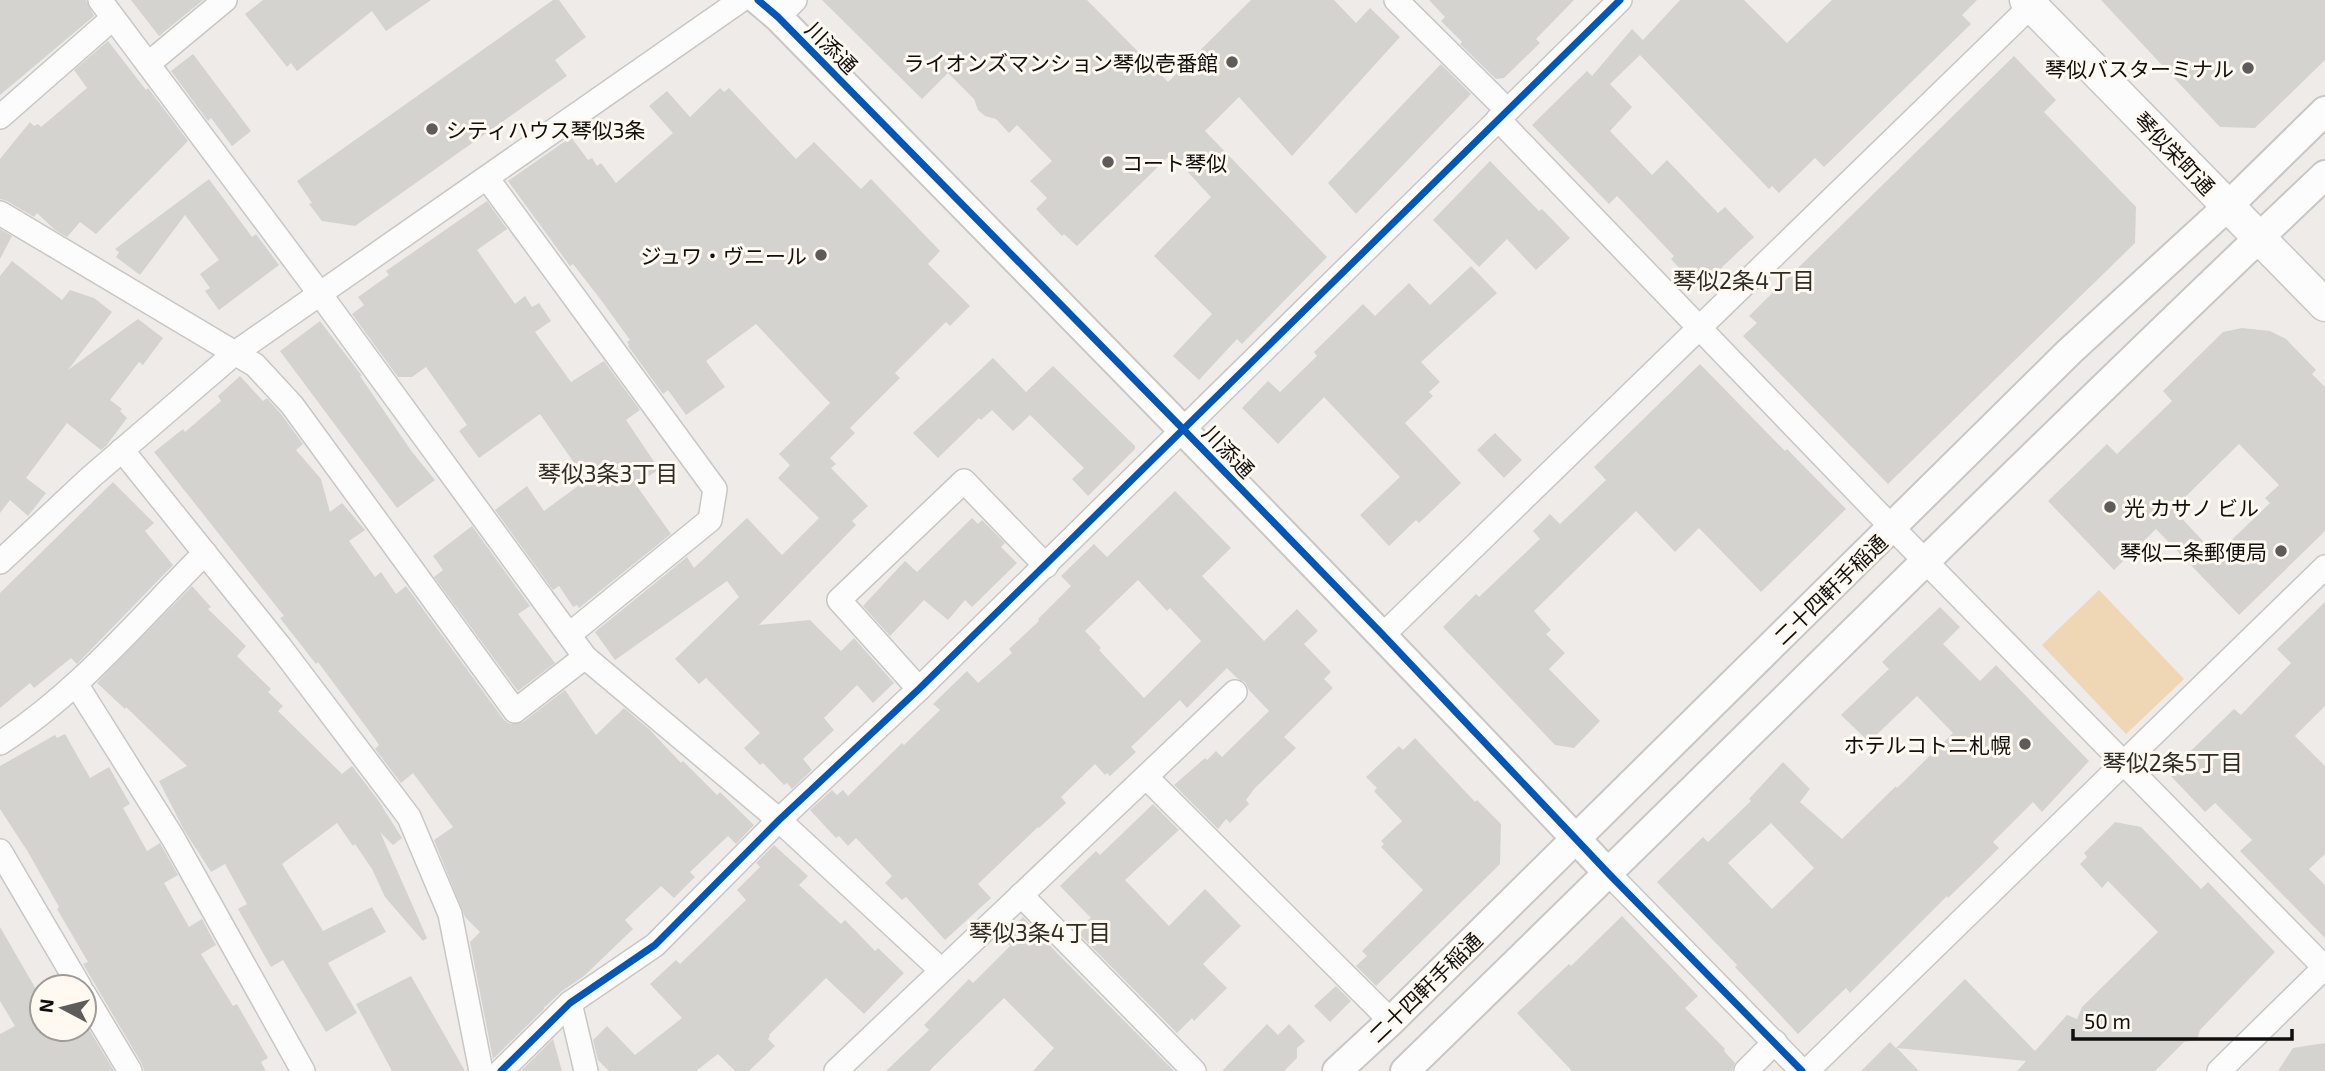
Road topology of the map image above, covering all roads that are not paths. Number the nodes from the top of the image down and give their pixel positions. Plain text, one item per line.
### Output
1 (225, 0) edge
2 (741, 0) edge
3 (1396, 0) edge
4 (1620, 0) edge
5 (2031, 2) edge
6 (777, 6) edge
7 (107, 9) edge
8 (148, 64) junction
9 (2325, 111) edge
10 (1503, 115) junction
11 (0, 117) edge
12 (2325, 175) edge
13 (487, 178) junction
14 (2227, 207) junction
15 (0, 213) edge
16 (2258, 239) junction
17 (320, 294) junction
18 (2325, 305) edge
19 (1699, 328) junction
20 (235, 353) junction
21 (1183, 429) junction
22 (122, 450) junction
23 (1893, 528) junction
24 (205, 553) junction
25 (1926, 561) junction
26 (0, 562) edge
27 (1045, 566) junction
28 (2325, 567) edge
29 (570, 634) junction
30 (1383, 635) junction
31 (585, 657) junction
32 (76, 684) junction
33 (919, 689) junction
34 (1235, 692) dead end
35 (0, 743) edge
36 (2123, 762) junction
37 (1146, 777) junction
38 (779, 820) junction
39 (1576, 839) junction
40 (0, 851) edge
41 (1609, 874) junction
42 (1021, 895) junction
43 (2325, 968) edge
44 (941, 970) junction
45 (72, 973) edge
46 (570, 1003) junction
47 (98, 1017) edge
48 (1391, 1021) junction
49 (1775, 1042) junction
50 (130, 1071) edge
51 (303, 1071) edge
52 (481, 1071) edge
53 (501, 1071) edge
54 (586, 1071) edge
55 (836, 1071) edge
56 (1194, 1071) edge
57 (1337, 1071) edge
58 (1405, 1071) edge
59 (1746, 1071) edge
60 (1805, 1071) edge
61 (2219, 1071) edge

1 - 8 street
2 - 13 street
3 - 10 street
4 - 10 street
5 - 14 main road, 琴似栄町通
5 - 19 street
6 - 21 street, 川添通
7 - 8 street
7 - 11 street
8 - 17 street
9 - 14 street, 二十四軒手稲通
10 - 19 street
10 - 21 street
12 - 16 street
13 - 17 street
13 - 29 street
14 - 16 main road, 琴似栄町通
14 - 23 street, 二十四軒手稲通
15 - 20 street
16 - 18 main road, 琴似栄町通
16 - 25 street
17 - 20 street
17 - 29 street
19 - 23 street
19 - 30 street
20 - 22 street
20 - 31 street
21 - 27 street
21 - 30 street, 川添通
22 - 24 street
22 - 26 street
23 - 25 street
23 - 39 street, 二十四軒手稲通
24 - 32 street
24 - 52 street
25 - 36 street
25 - 41 street
27 - 33 street
27 - 33 street
28 - 36 street
29 - 31 street
30 - 39 street, 川添通
31 - 38 street
32 - 35 street
32 - 51 street
33 - 38 street
34 - 37 street
36 - 43 street
36 - 60 street
37 - 42 street
37 - 48 street
38 - 44 street
38 - 46 street
39 - 41 street, 川添通
39 - 48 street, 二十四軒手稲通
40 - 45 street
41 - 49 street
41 - 58 street
42 - 44 street
42 - 56 street
43 - 61 street
44 - 55 street
46 - 53 street
46 - 54 street
47 - 50 street
48 - 57 street, 二十四軒手稲通
49 - 59 street
49 - 60 street

